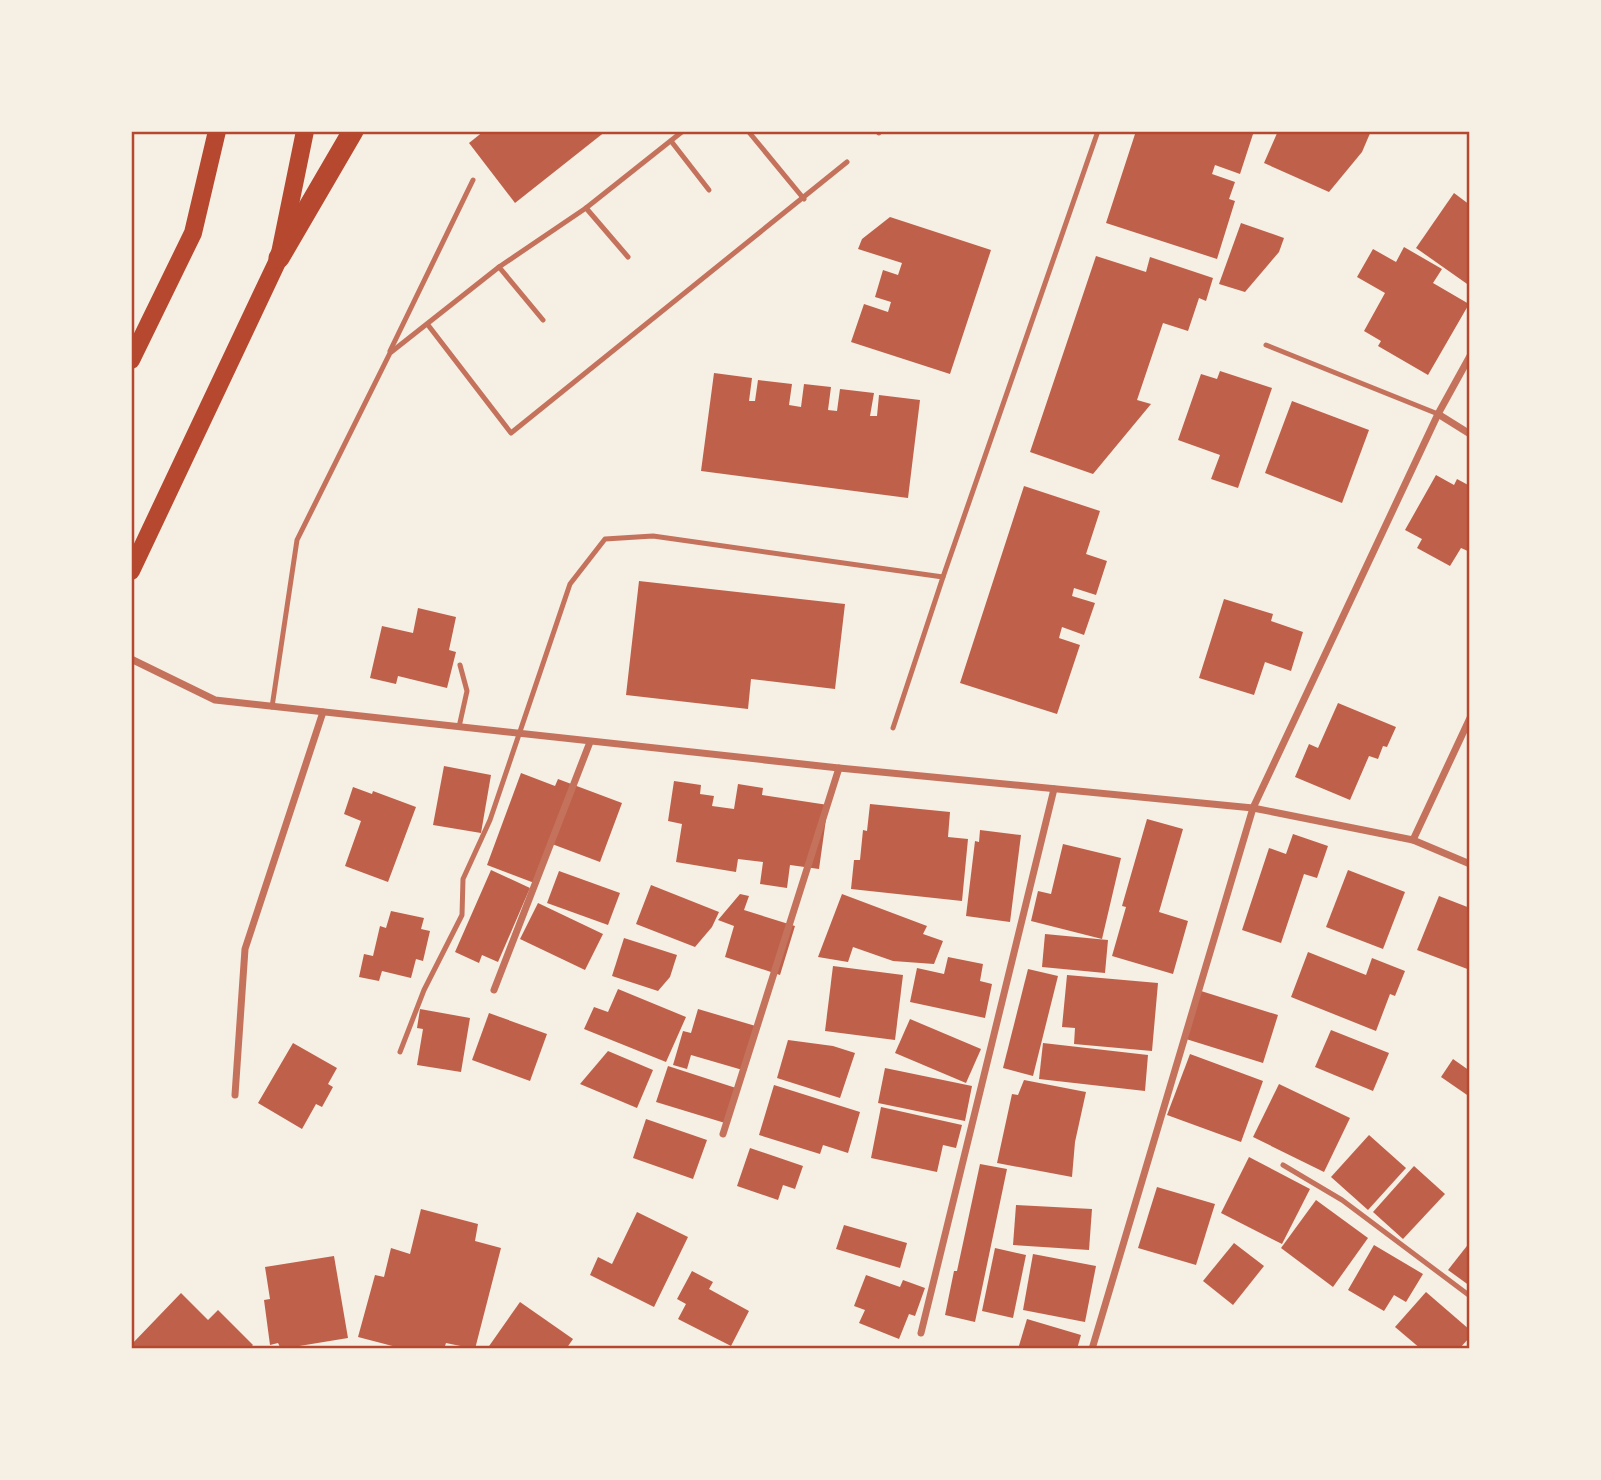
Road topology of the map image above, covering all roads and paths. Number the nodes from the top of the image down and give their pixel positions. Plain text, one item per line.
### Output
1 (217, 131) edge
2 (305, 131) edge
3 (353, 131) edge
4 (683, 131) edge
5 (748, 131) edge
6 (1098, 131) edge
7 (671, 141) junction
8 (847, 162) dead end
9 (473, 180) dead end
10 (709, 190) dead end
11 (804, 199) junction
12 (586, 208) junction
13 (628, 257) dead end
14 (279, 258) junction
15 (499, 267) junction
16 (543, 320) dead end
17 (428, 325) junction
18 (1266, 345) dead end
19 (390, 353) junction
20 (1470, 356) edge
21 (131, 360) edge
22 (1438, 414) junction
23 (1470, 434) edge
24 (131, 571) edge
25 (943, 577) junction
26 (131, 659) edge
27 (460, 665) dead end
28 (272, 707) junction
29 (323, 712) junction
30 (1470, 718) edge
31 (459, 727) junction
32 (893, 728) dead end
33 (518, 734) junction
34 (590, 742) junction
35 (839, 768) junction
36 (1054, 789) junction
37 (1253, 808) junction
38 (1413, 840) junction
39 (1470, 864) edge
40 (494, 990) dead end
41 (400, 1052) dead end
42 (235, 1095) dead end
43 (723, 1134) dead end
44 (1283, 1165) dead end
45 (1470, 1296) edge
46 (921, 1333) dead end
47 (1092, 1349) edge

1 - 21 main road
2 - 14 main road
3 - 14 highway
4 - 7 lane
5 - 11 lane
6 - 25 lane
7 - 10 lane
7 - 12 lane
8 - 11 lane
9 - 19 lane
11 - 17 lane
12 - 13 lane
12 - 15 lane
14 - 24 main road
15 - 16 lane
15 - 17 lane
17 - 19 lane
18 - 22 lane
19 - 28 lane
20 - 22 street
22 - 23 street
22 - 37 street
25 - 32 lane
25 - 33 lane
26 - 28 street
27 - 31 lane
28 - 29 street
29 - 31 street
29 - 42 street
30 - 38 street
31 - 33 street
33 - 34 street
33 - 41 lane
34 - 35 street
34 - 40 street
35 - 36 street
35 - 43 street
36 - 37 street
36 - 46 street
37 - 38 street
37 - 47 street
38 - 39 street
44 - 45 lane

